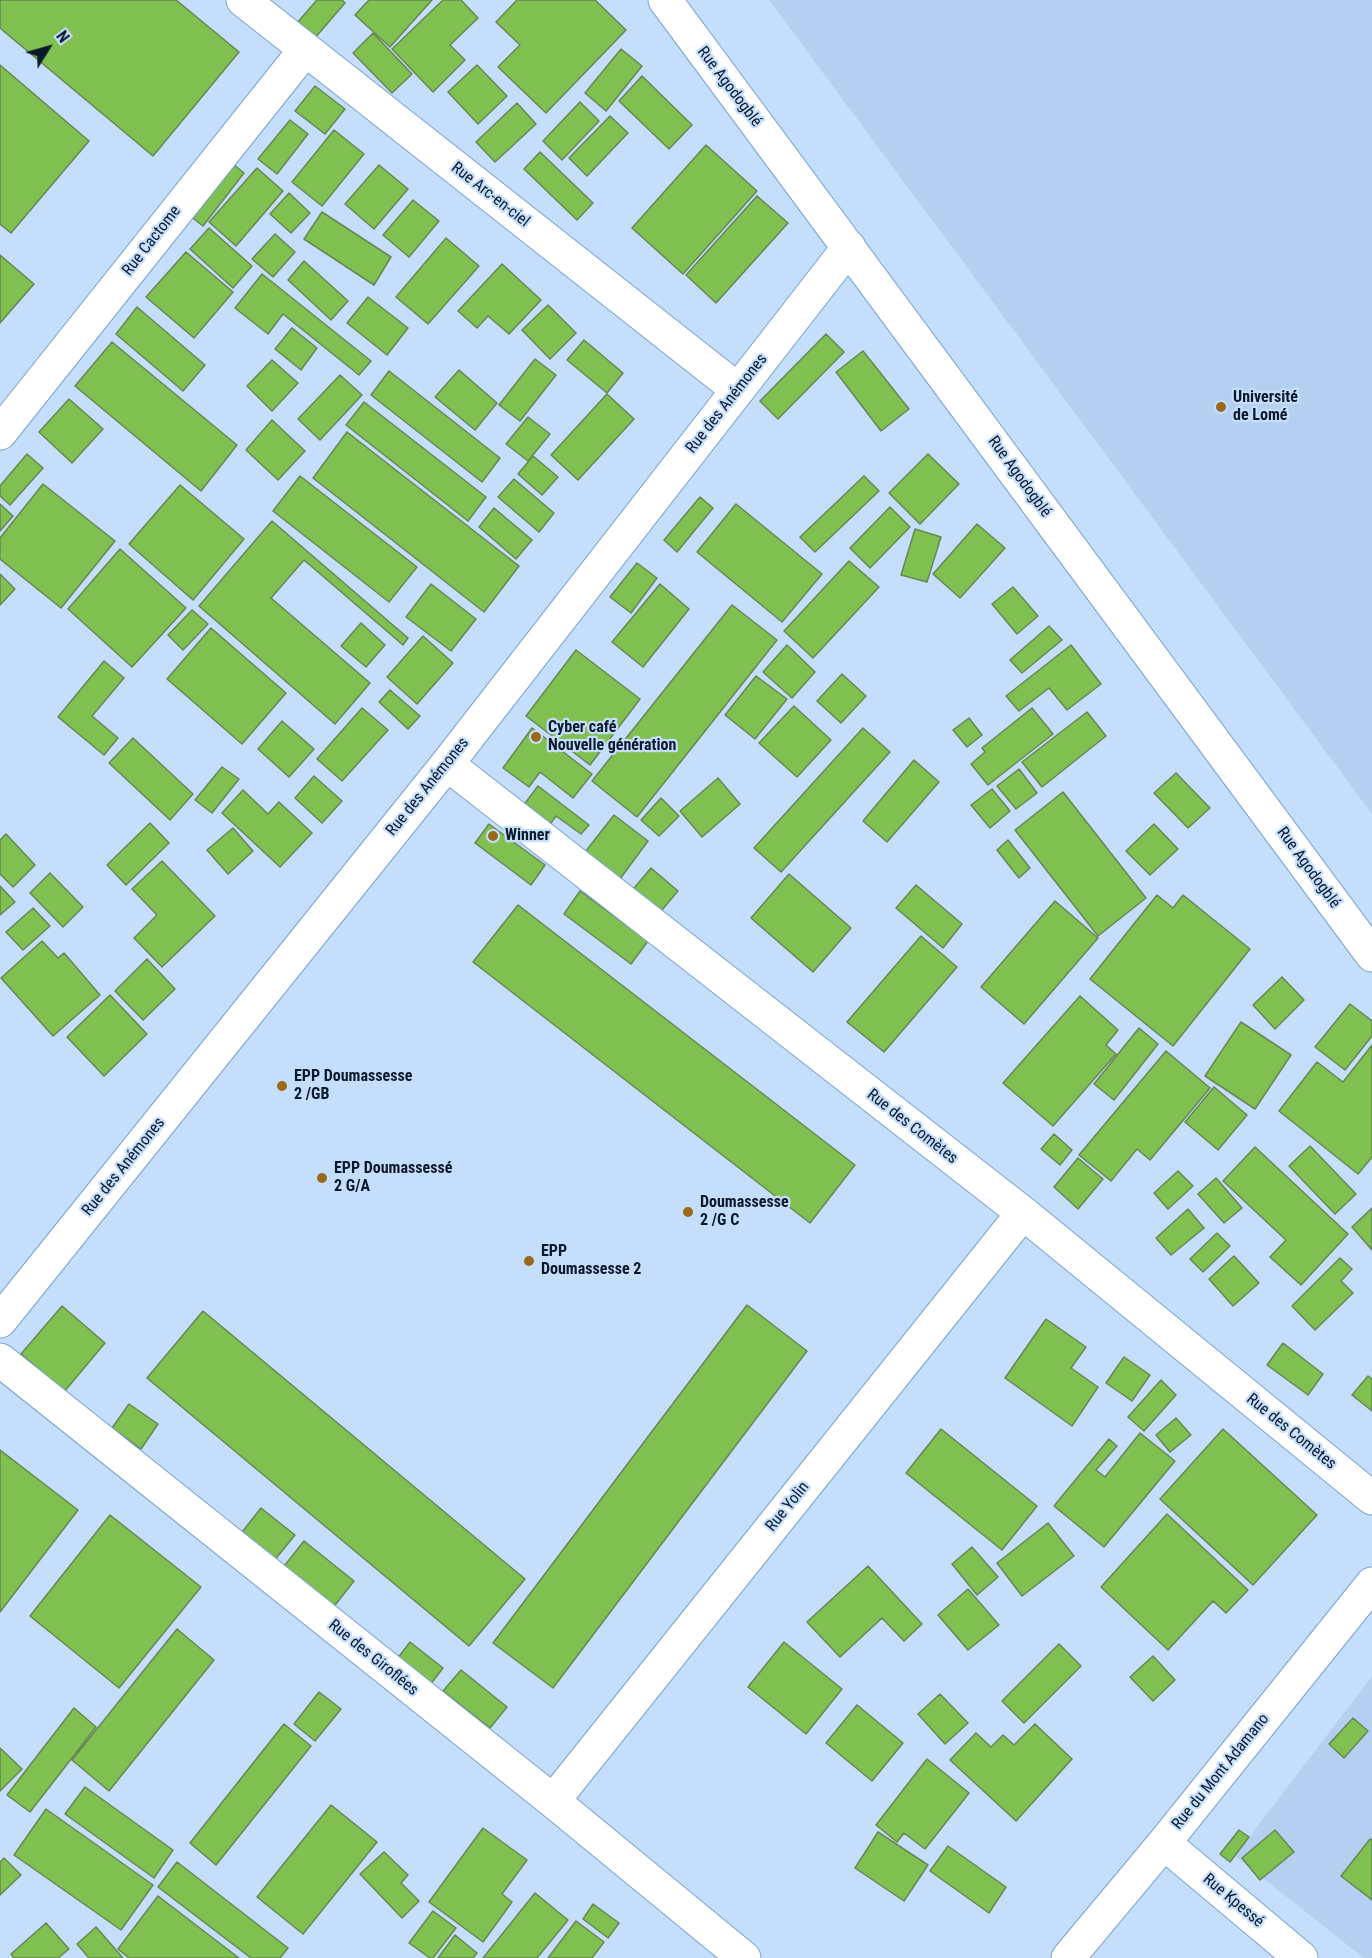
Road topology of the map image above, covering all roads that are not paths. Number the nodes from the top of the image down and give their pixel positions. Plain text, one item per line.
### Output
1 (243, 0) edge
2 (665, 0) edge
3 (305, 50) junction
4 (849, 247) junction
5 (738, 390) junction
6 (0, 433) edge
7 (447, 764) junction
8 (1372, 955) edge
9 (1023, 1213) junction
10 (0, 1321) edge
11 (0, 1360) edge
12 (1372, 1498) edge
13 (1372, 1584) edge
14 (553, 1801) junction
15 (1164, 1843) junction
16 (744, 1958) edge
17 (1068, 1958) edge
18 (1301, 1958) edge

1 - 3 street, Rue Arc-en-ciel
2 - 4 street, Rue Agodogblé
3 - 5 street, Rue Arc-en-ciel
3 - 6 street, Rue Cactome
4 - 5 street, Rue des Anémones
4 - 8 street, Rue Agodogblé
5 - 7 street, Rue des Anémones
7 - 9 street, Rue des Comètes
7 - 10 street, Rue des Anémones
9 - 12 street, Rue des Comètes
9 - 14 street, Rue Yolin
11 - 14 street, Rue des Giroflées
13 - 15 street, Rue du Mont Adamano
14 - 16 street, Rue des Giroflées
15 - 17 street, Rue du Mont Adamano
15 - 18 street, Rue Kpessé

